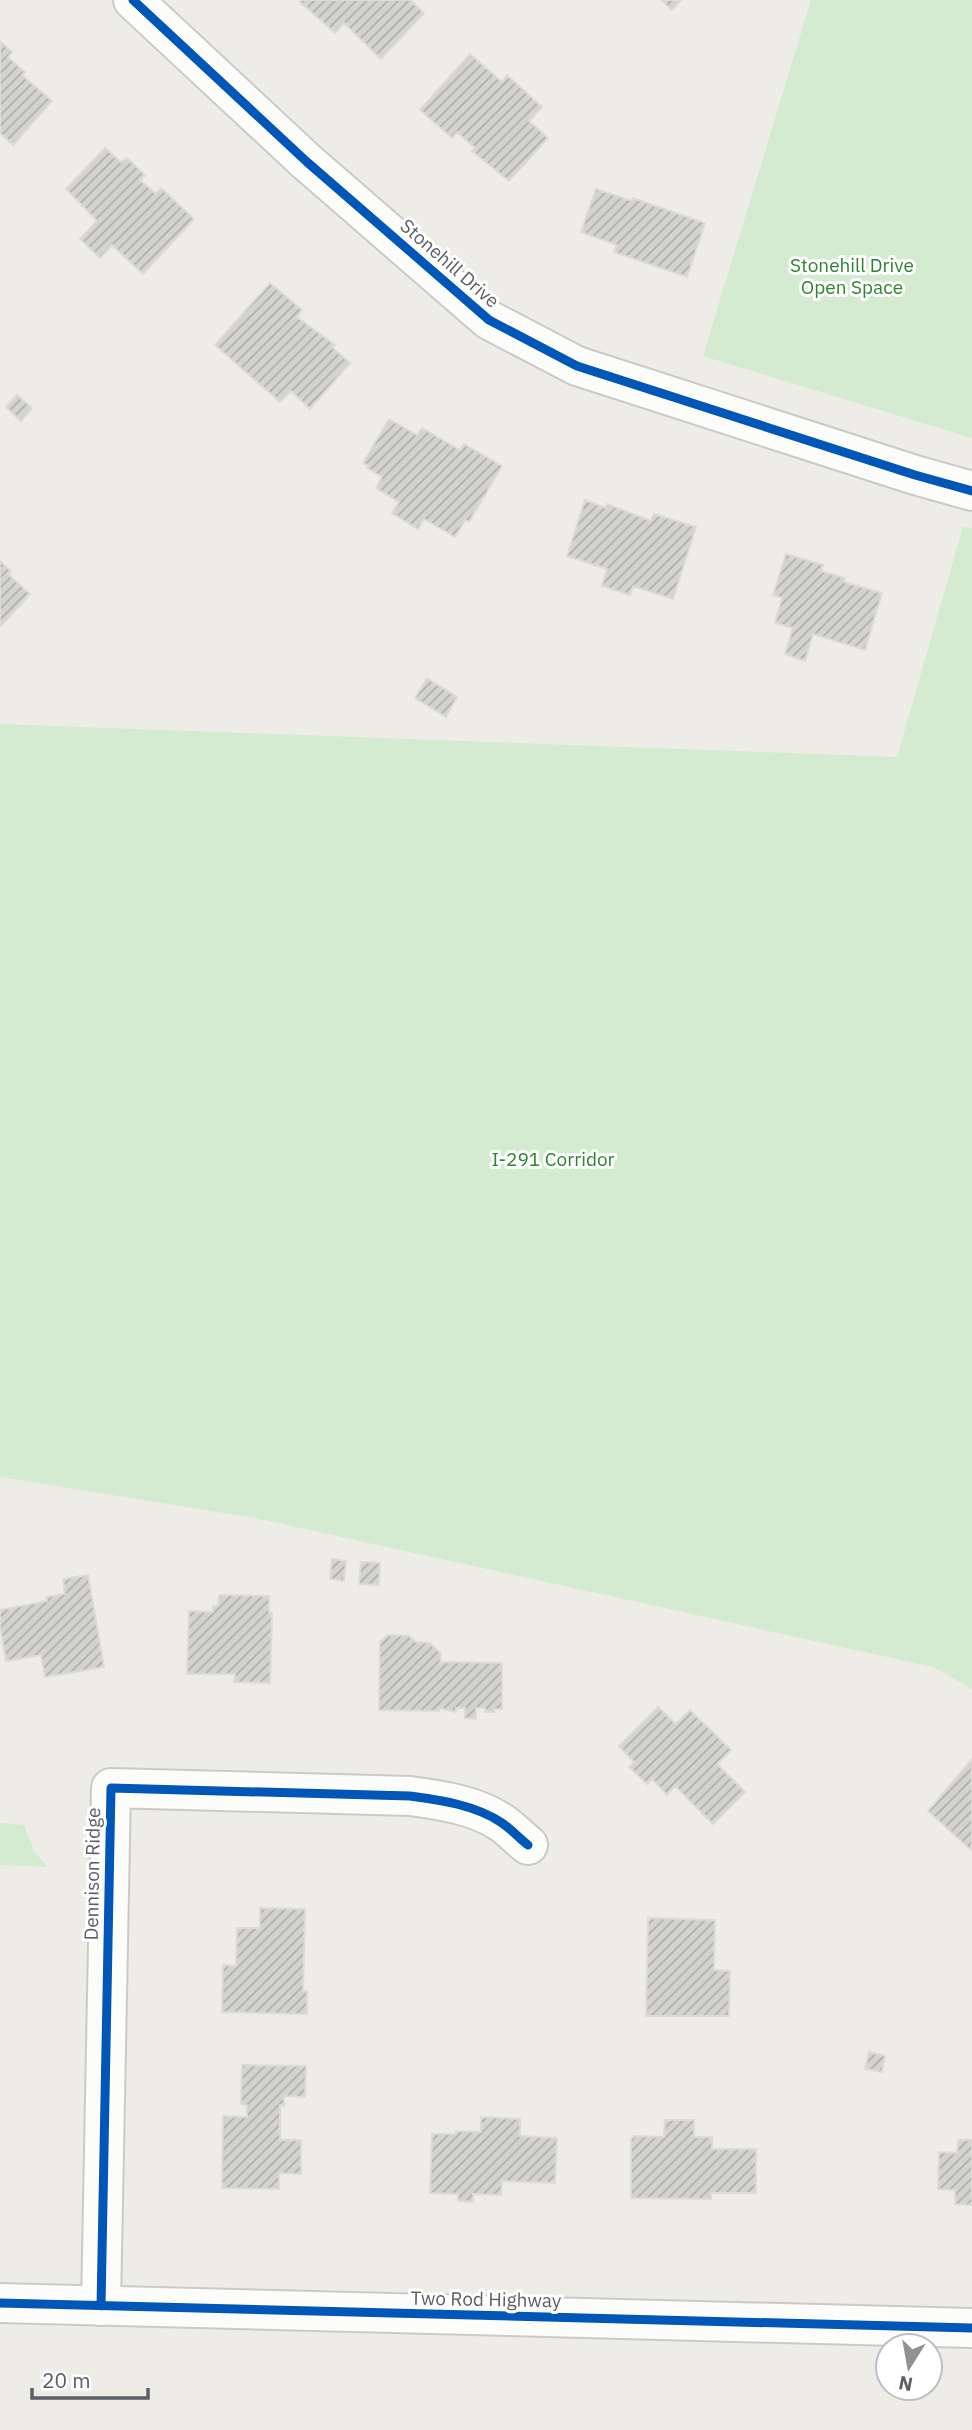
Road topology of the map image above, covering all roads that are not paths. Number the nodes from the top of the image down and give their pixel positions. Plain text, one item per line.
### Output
1 (133, 0) edge
2 (972, 491) edge
3 (528, 1845) dead end
4 (0, 2303) edge
5 (101, 2306) junction
6 (972, 2328) edge

1 - 2 street, Stonehill Drive
3 - 5 street, Dennison Ridge
4 - 5 street, Two Rod Highway
5 - 6 street, Two Rod Highway

